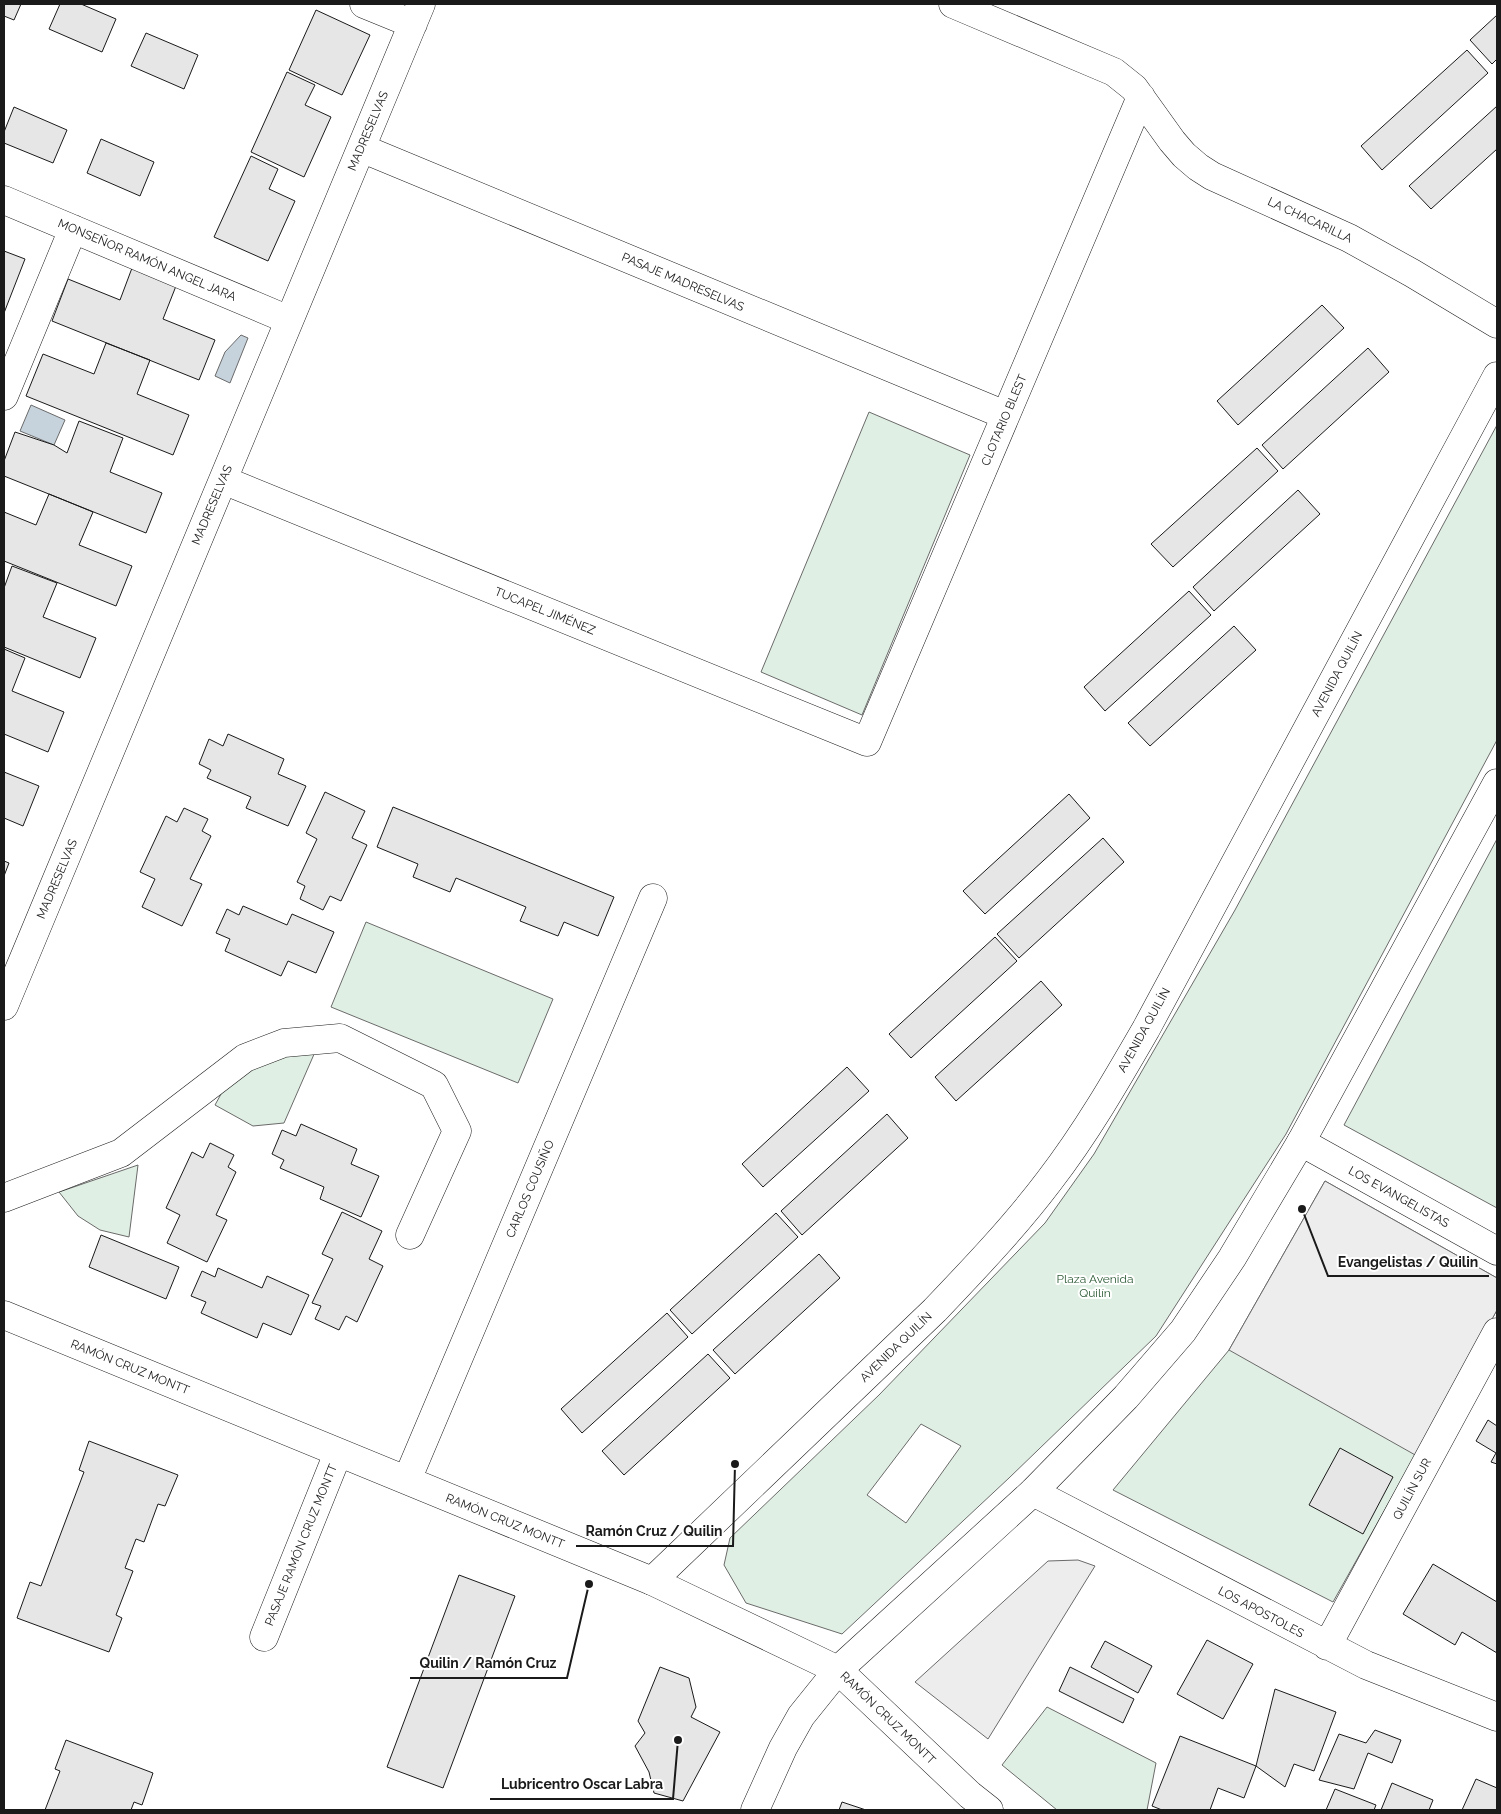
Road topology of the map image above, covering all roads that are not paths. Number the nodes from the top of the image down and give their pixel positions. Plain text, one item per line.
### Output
1 (364, 4) edge
2 (953, 4) edge
3 (417, 14) edge
4 (1140, 97) junction
5 (361, 148) junction
6 (4, 200) edge
7 (73, 229) junction
8 (289, 320) junction
9 (1497, 324) edge
10 (1497, 376) edge
11 (4, 396) edge
12 (1005, 415) junction
13 (223, 480) junction
14 (867, 742) joint
15 (1497, 783) edge
16 (653, 898) dead end
17 (4, 1006) edge
18 (1301, 1142) junction
19 (4, 1198) edge
20 (410, 1235) dead end
21 (1497, 1251) edge
22 (4, 1315) edge
23 (1497, 1332) edge
24 (338, 1453) junction
25 (407, 1480) junction
26 (1032, 1492) junction
27 (652, 1581) junction
28 (264, 1637) dead end
29 (1327, 1646) junction
30 (838, 1670) junction
31 (1497, 1717) edge
32 (755, 1810) edge
33 (988, 1810) edge

1 - 3 street
2 - 4 street, LA CHACARILLA
3 - 5 street, MADRESELVAS
4 - 9 street, LA CHACARILLA
4 - 12 street, CLOTARIO BLEST
5 - 8 street, MADRESELVAS
5 - 12 street, PASAJE MADRESELVAS
6 - 7 street, MONSEÑOR RAMÓN ANGEL JARA
7 - 8 street, MONSEÑOR RAMÓN ANGEL JARA
7 - 11 street
8 - 13 street, MADRESELVAS
10 - 27 street, AVENIDA QUILÍN
12 - 14 street, CLOTARIO BLEST
13 - 14 street, TUCAPEL JIMÉNEZ
13 - 17 street, MADRESELVAS
15 - 18 street
16 - 25 street, CARLOS COUSIÑO
18 - 21 street, LOS EVANGELISTAS
18 - 26 street
19 - 20 street
22 - 24 street, RAMÓN CRUZ MONTT
23 - 29 street, QUILÍN SUR
24 - 25 street, RAMÓN CRUZ MONTT
24 - 28 street, PASAJE RAMÓN CRUZ MONTT
25 - 27 street, RAMÓN CRUZ MONTT
26 - 29 street, LOS APOSTOLES
26 - 30 street
27 - 30 street, RAMÓN CRUZ MONTT
29 - 31 street, LOS APOSTOLES
30 - 32 street
30 - 33 street, RAMÓN CRUZ MONTT

